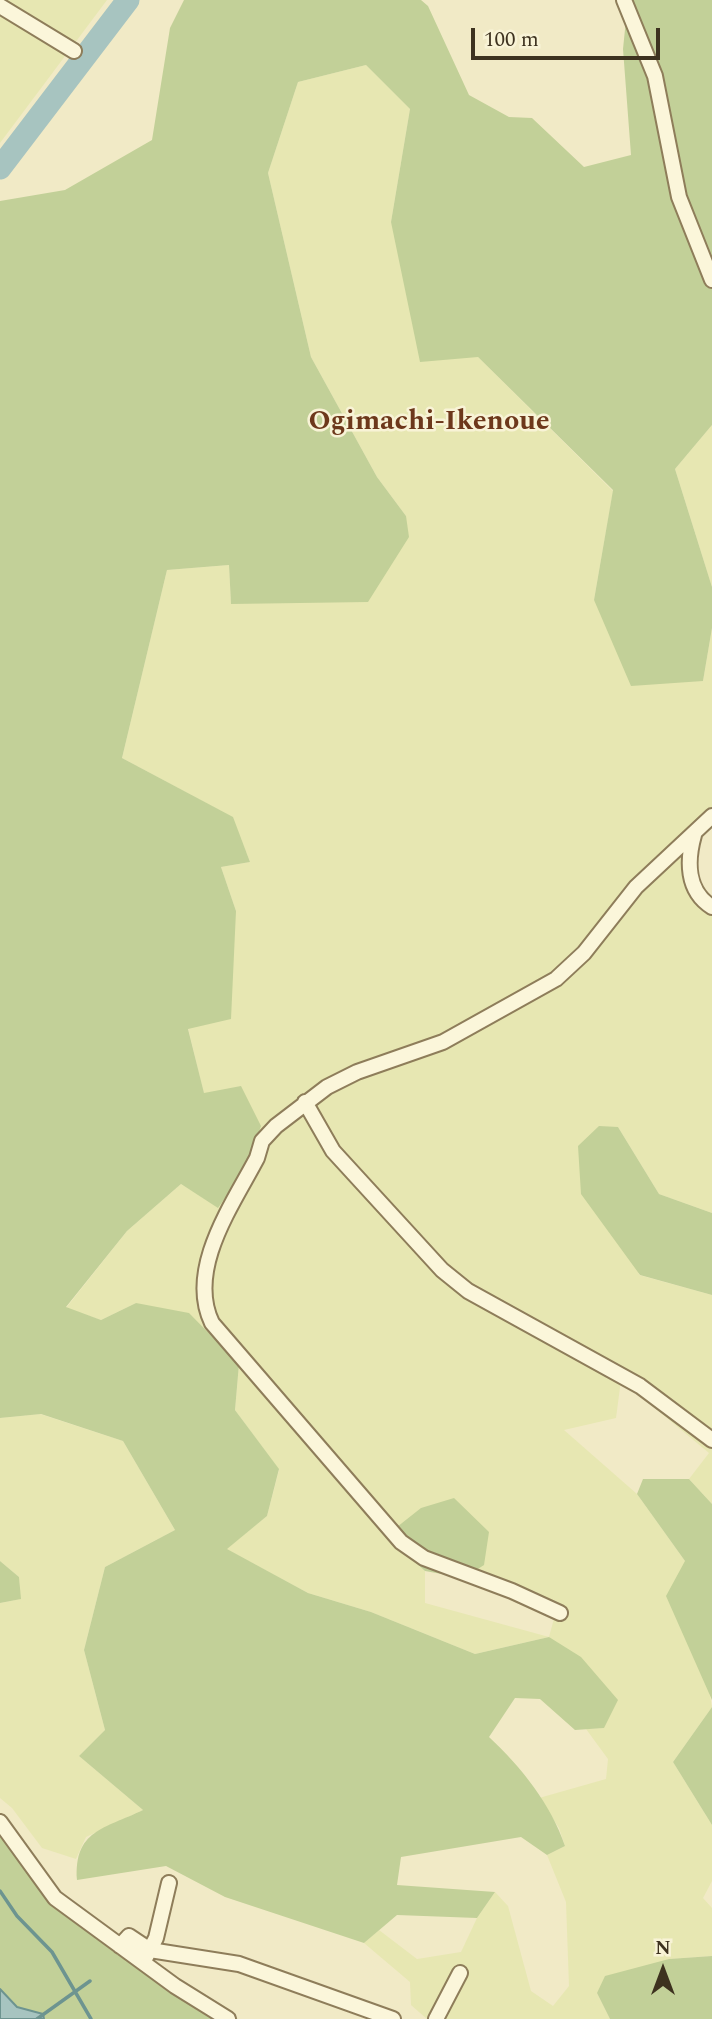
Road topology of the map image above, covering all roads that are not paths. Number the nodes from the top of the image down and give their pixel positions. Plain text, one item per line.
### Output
1 (624, 0) edge
2 (0, 6) edge
3 (74, 51) dead end
4 (712, 280) edge
5 (712, 816) edge
6 (694, 835) junction
7 (712, 907) edge
8 (305, 1102) junction
9 (712, 1440) edge
10 (560, 1613) dead end
11 (0, 1822) edge
12 (169, 1882) dead end
13 (147, 1956) junction
14 (460, 1973) dead end
15 (228, 2019) edge
16 (393, 2019) edge
17 (436, 2019) edge

1 - 4 street
2 - 3 street
5 - 6 street
6 - 7 street
6 - 8 street
8 - 9 street
8 - 10 street
11 - 13 street
12 - 13 street
13 - 15 street
13 - 16 street
14 - 17 street

